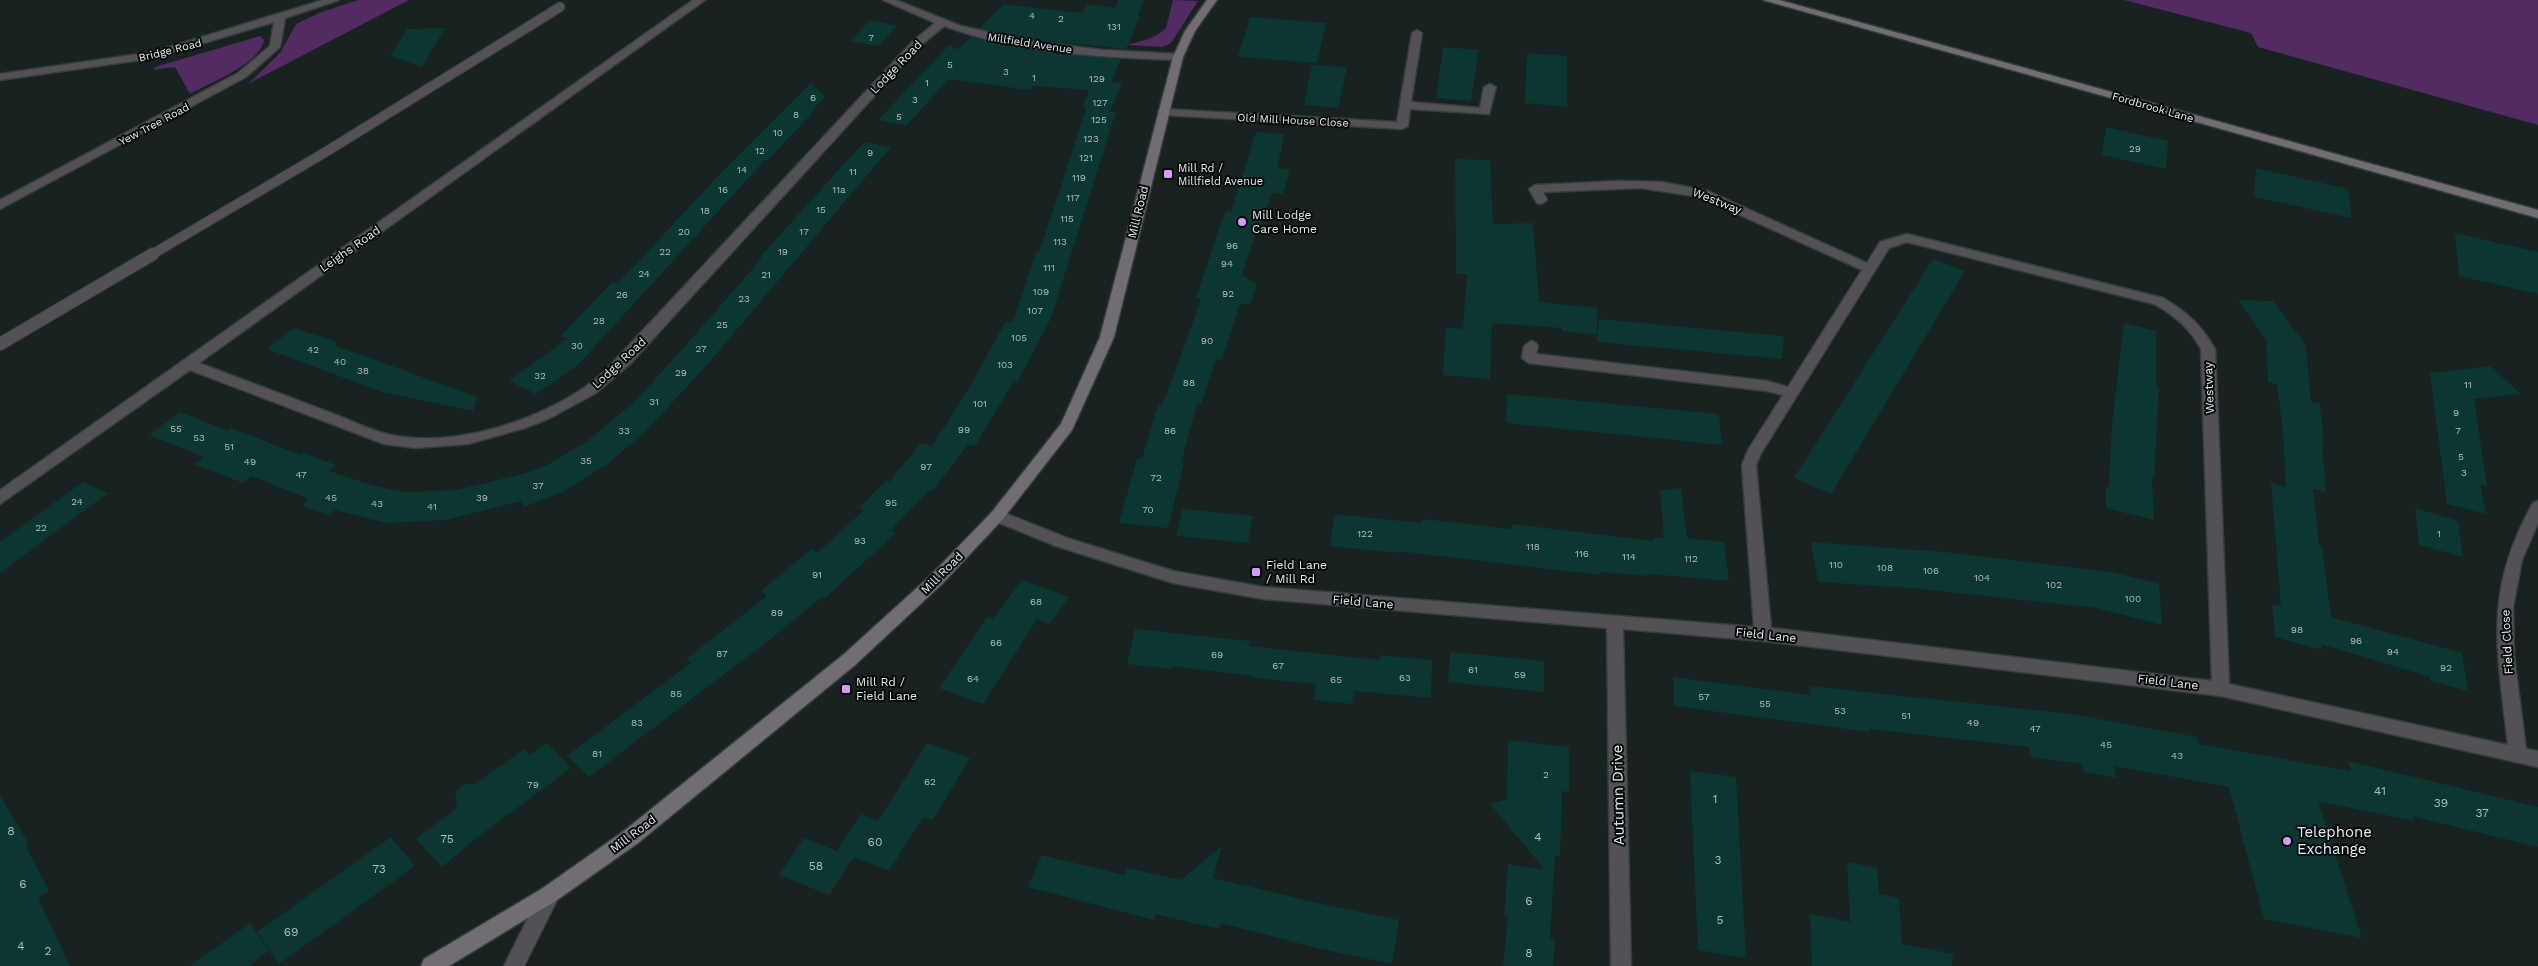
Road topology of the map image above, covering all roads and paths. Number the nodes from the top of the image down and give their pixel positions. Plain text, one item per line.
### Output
1 (334, 0) edge
2 (700, 0) edge
3 (888, 0) edge
4 (1212, 0) edge
5 (1768, 0) edge
6 (560, 7) dead end
7 (280, 18) junction
8 (940, 24) junction
9 (1418, 34) dead end
10 (1178, 56) junction
11 (0, 77) edge
12 (1490, 87) dead end
13 (1405, 105) junction
14 (1164, 112) junction
15 (1541, 200) dead end
16 (0, 205) edge
17 (2538, 214) edge
18 (1870, 269) junction
19 (0, 344) edge
20 (1531, 346) dead end
21 (188, 364) junction
22 (1792, 393) junction
23 (0, 498) edge
24 (2538, 507) edge
25 (997, 516) junction
26 (1615, 624) junction
27 (1764, 634) junction
28 (2221, 688) junction
29 (2518, 753) junction
30 (2538, 759) edge
31 (550, 894) junction
32 (431, 966) edge
33 (514, 966) edge
34 (1621, 966) edge

1 - 7 street, Bridge Road
2 - 21 street, Leighs Road
3 - 8 street, Millfield Avenue
4 - 10 street, Mill Road
5 - 17 street, Fordbrook Lane
6 - 19 lane
7 - 11 street, Bridge Road
7 - 16 street, Yew Tree Road
8 - 10 street, Millfield Avenue
8 - 21 street, Lodge Road
9 - 13 street, Old Mill House Close
10 - 14 street, Mill Road
12 - 13 street
13 - 14 street, Old Mill House Close
14 - 25 street, Mill Road
15 - 18 street, Westway
18 - 22 street, Westway
18 - 28 street, Westway
20 - 22 street
21 - 23 street, Leighs Road
22 - 27 street, Westway
24 - 29 street, Field Close
25 - 26 street, Field Lane
25 - 31 street, Mill Road
26 - 27 street, Field Lane
26 - 34 street, Autumn Drive
27 - 28 street, Field Lane
28 - 29 street, Field Lane
29 - 30 street, Field Lane
31 - 32 street, Mill Road
31 - 33 street

